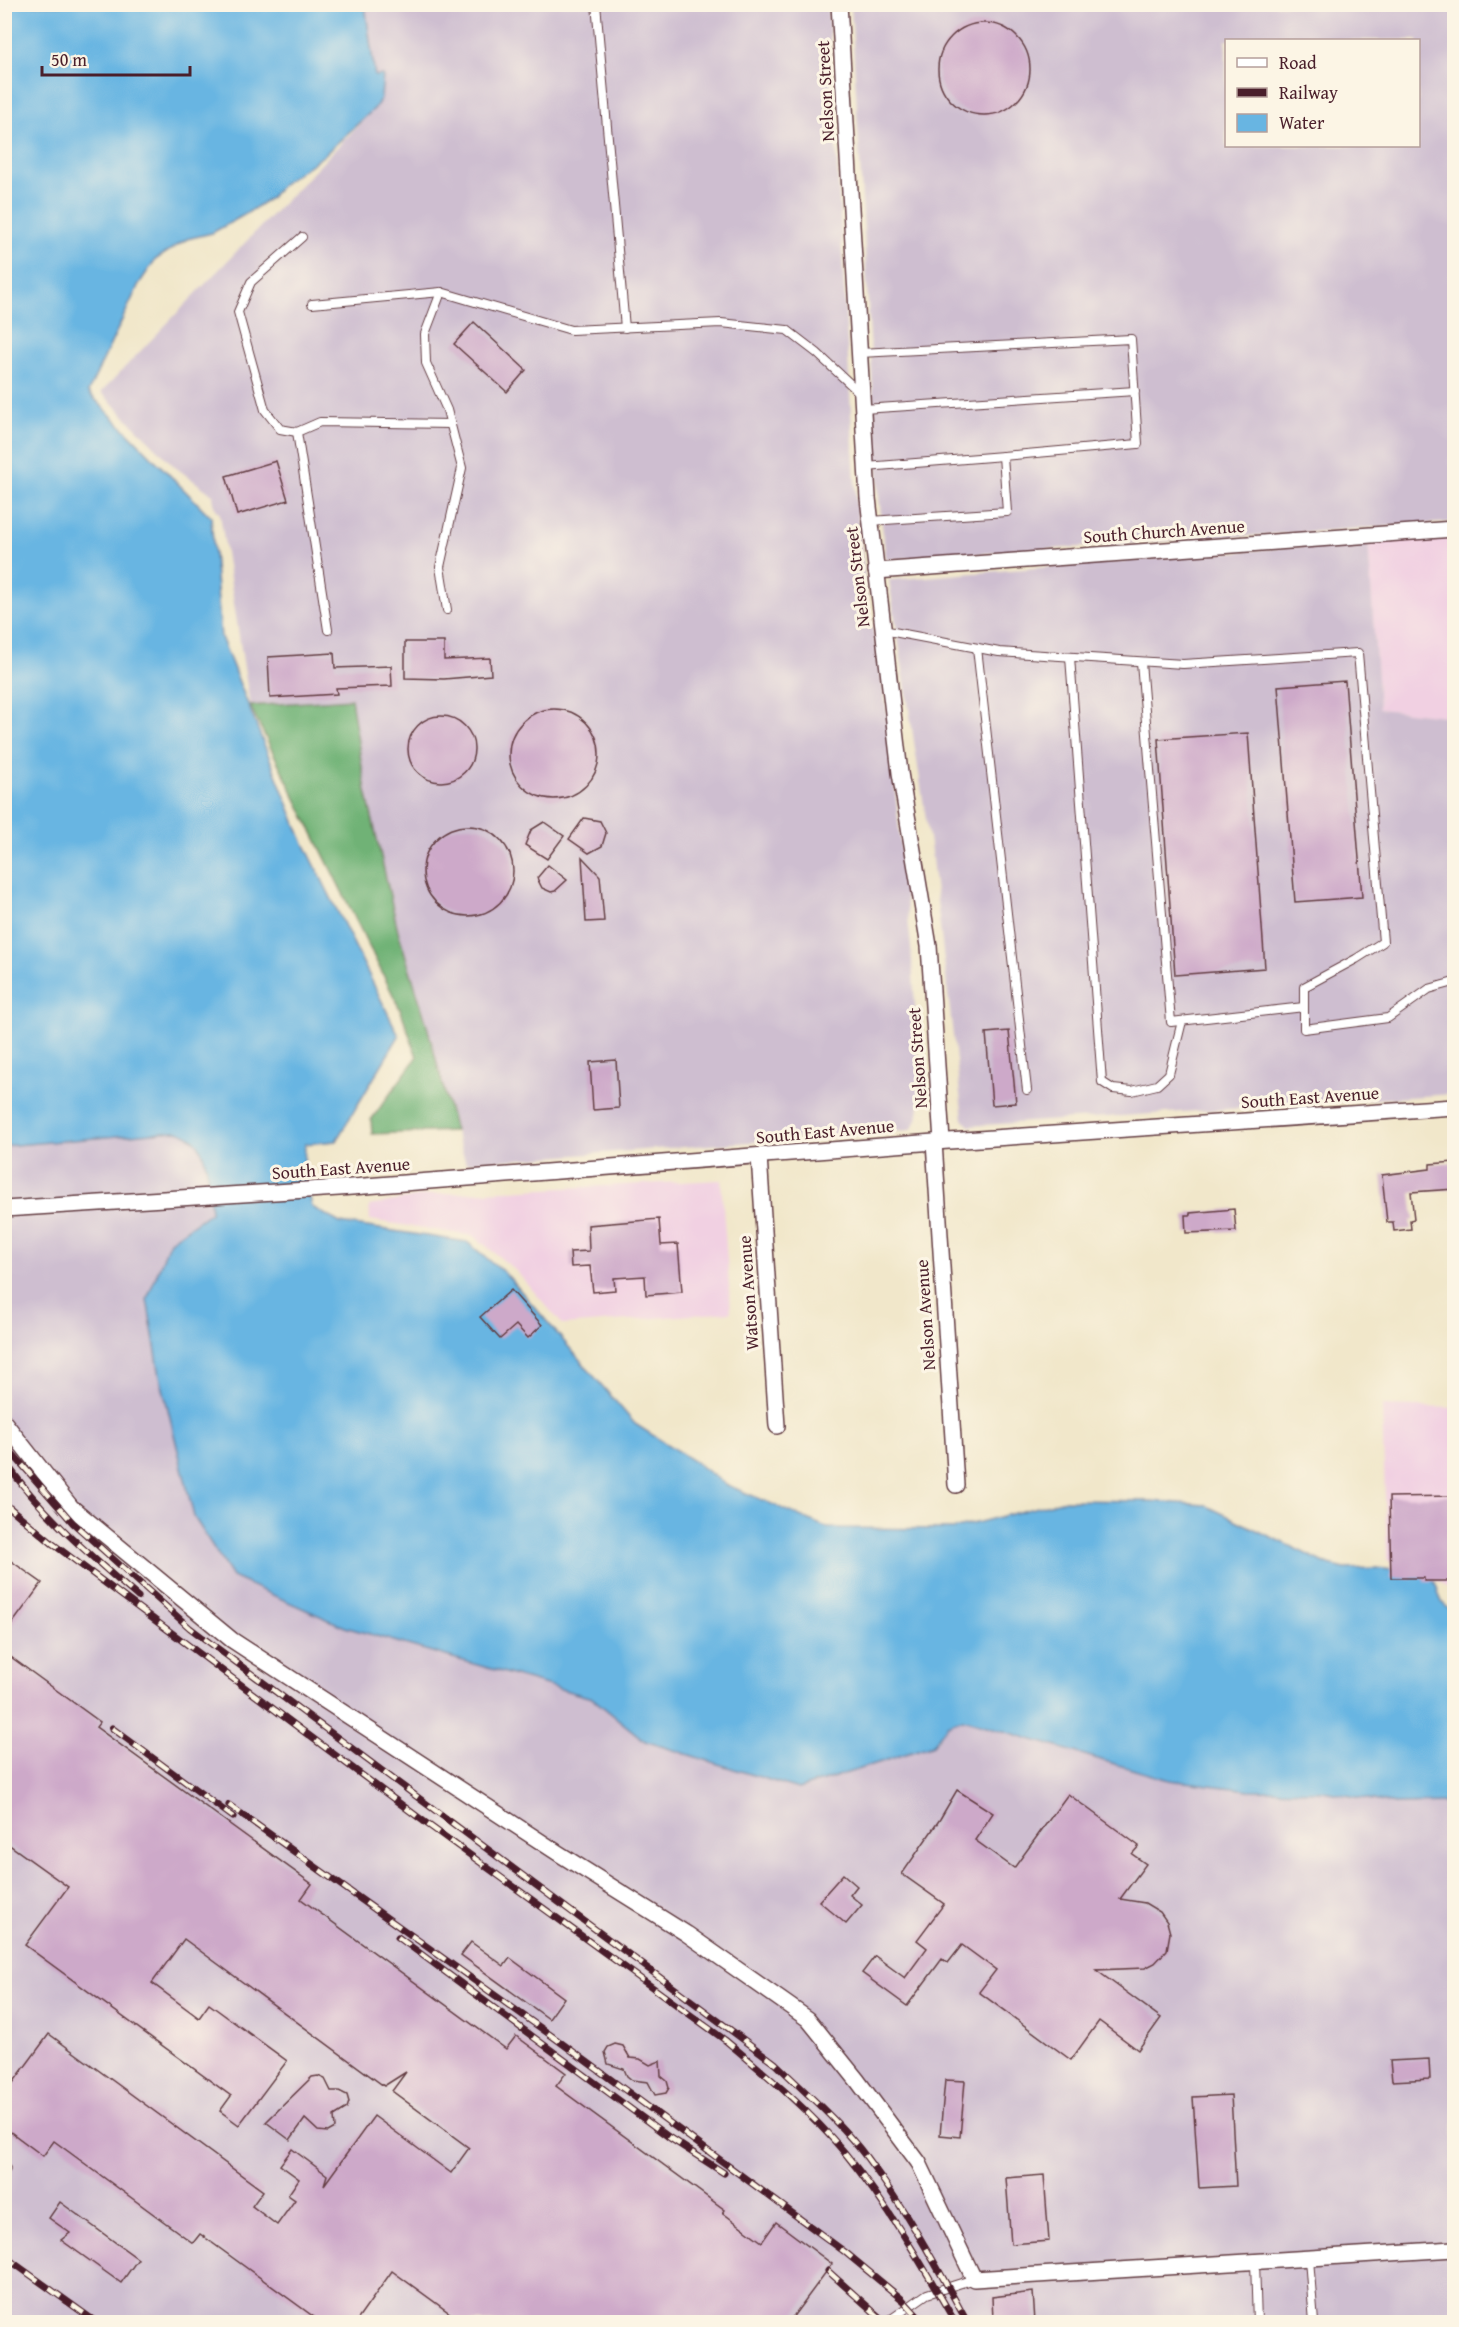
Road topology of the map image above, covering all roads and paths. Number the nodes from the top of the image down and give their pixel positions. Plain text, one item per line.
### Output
1 (596, 4) edge
2 (839, 4) edge
3 (302, 237) dead end
4 (441, 292) junction
5 (312, 304) dead end
6 (625, 328) junction
7 (860, 353) junction
8 (1135, 391) junction
9 (862, 402) junction
10 (451, 424) junction
11 (297, 432) junction
12 (1003, 456) junction
13 (866, 467) junction
14 (870, 521) junction
15 (1455, 529) edge
16 (876, 571) junction
17 (447, 610) dead end
18 (328, 630) dead end
19 (883, 630) junction
20 (976, 648) junction
21 (1070, 657) junction
22 (1141, 662) junction
23 (1455, 982) edge
24 (1304, 1007) junction
25 (1182, 1021) junction
26 (1027, 1090) dead end
27 (1455, 1107) edge
28 (938, 1142) junction
29 (759, 1156) junction
30 (4, 1209) edge
31 (4, 1422) edge
32 (777, 1426) dead end
33 (956, 1485) dead end
34 (1455, 2249) edge
35 (1310, 2259) junction
36 (1255, 2262) junction
37 (974, 2279) junction
38 (887, 2322) edge
39 (1257, 2322) edge
40 (1314, 2322) edge

1 - 6 lane
2 - 7 street, Nelson Street
3 - 11 lane
4 - 5 lane
4 - 6 lane
4 - 10 lane
6 - 9 lane
7 - 8 lane
7 - 9 street, Nelson Street
8 - 9 lane
8 - 12 lane
9 - 13 street, Nelson Street
10 - 11 lane
10 - 17 lane
11 - 18 lane
12 - 13 lane
12 - 14 lane
13 - 14 street, Nelson Street
14 - 16 street, Nelson Street
15 - 16 street, South Church Avenue
16 - 19 street, Nelson Street
19 - 20 lane
19 - 28 street, Nelson Street
20 - 21 lane
20 - 26 lane
21 - 22 lane
21 - 25 lane
22 - 24 lane
22 - 25 lane
23 - 24 lane
24 - 25 lane
27 - 28 street, South East Avenue
28 - 29 street, South East Avenue
28 - 33 street, Nelson Avenue
29 - 30 street, South East Avenue
29 - 32 street, Watson Avenue
31 - 37 street
34 - 35 street
35 - 36 street
35 - 40 lane
36 - 37 street
36 - 39 lane
37 - 38 lane

